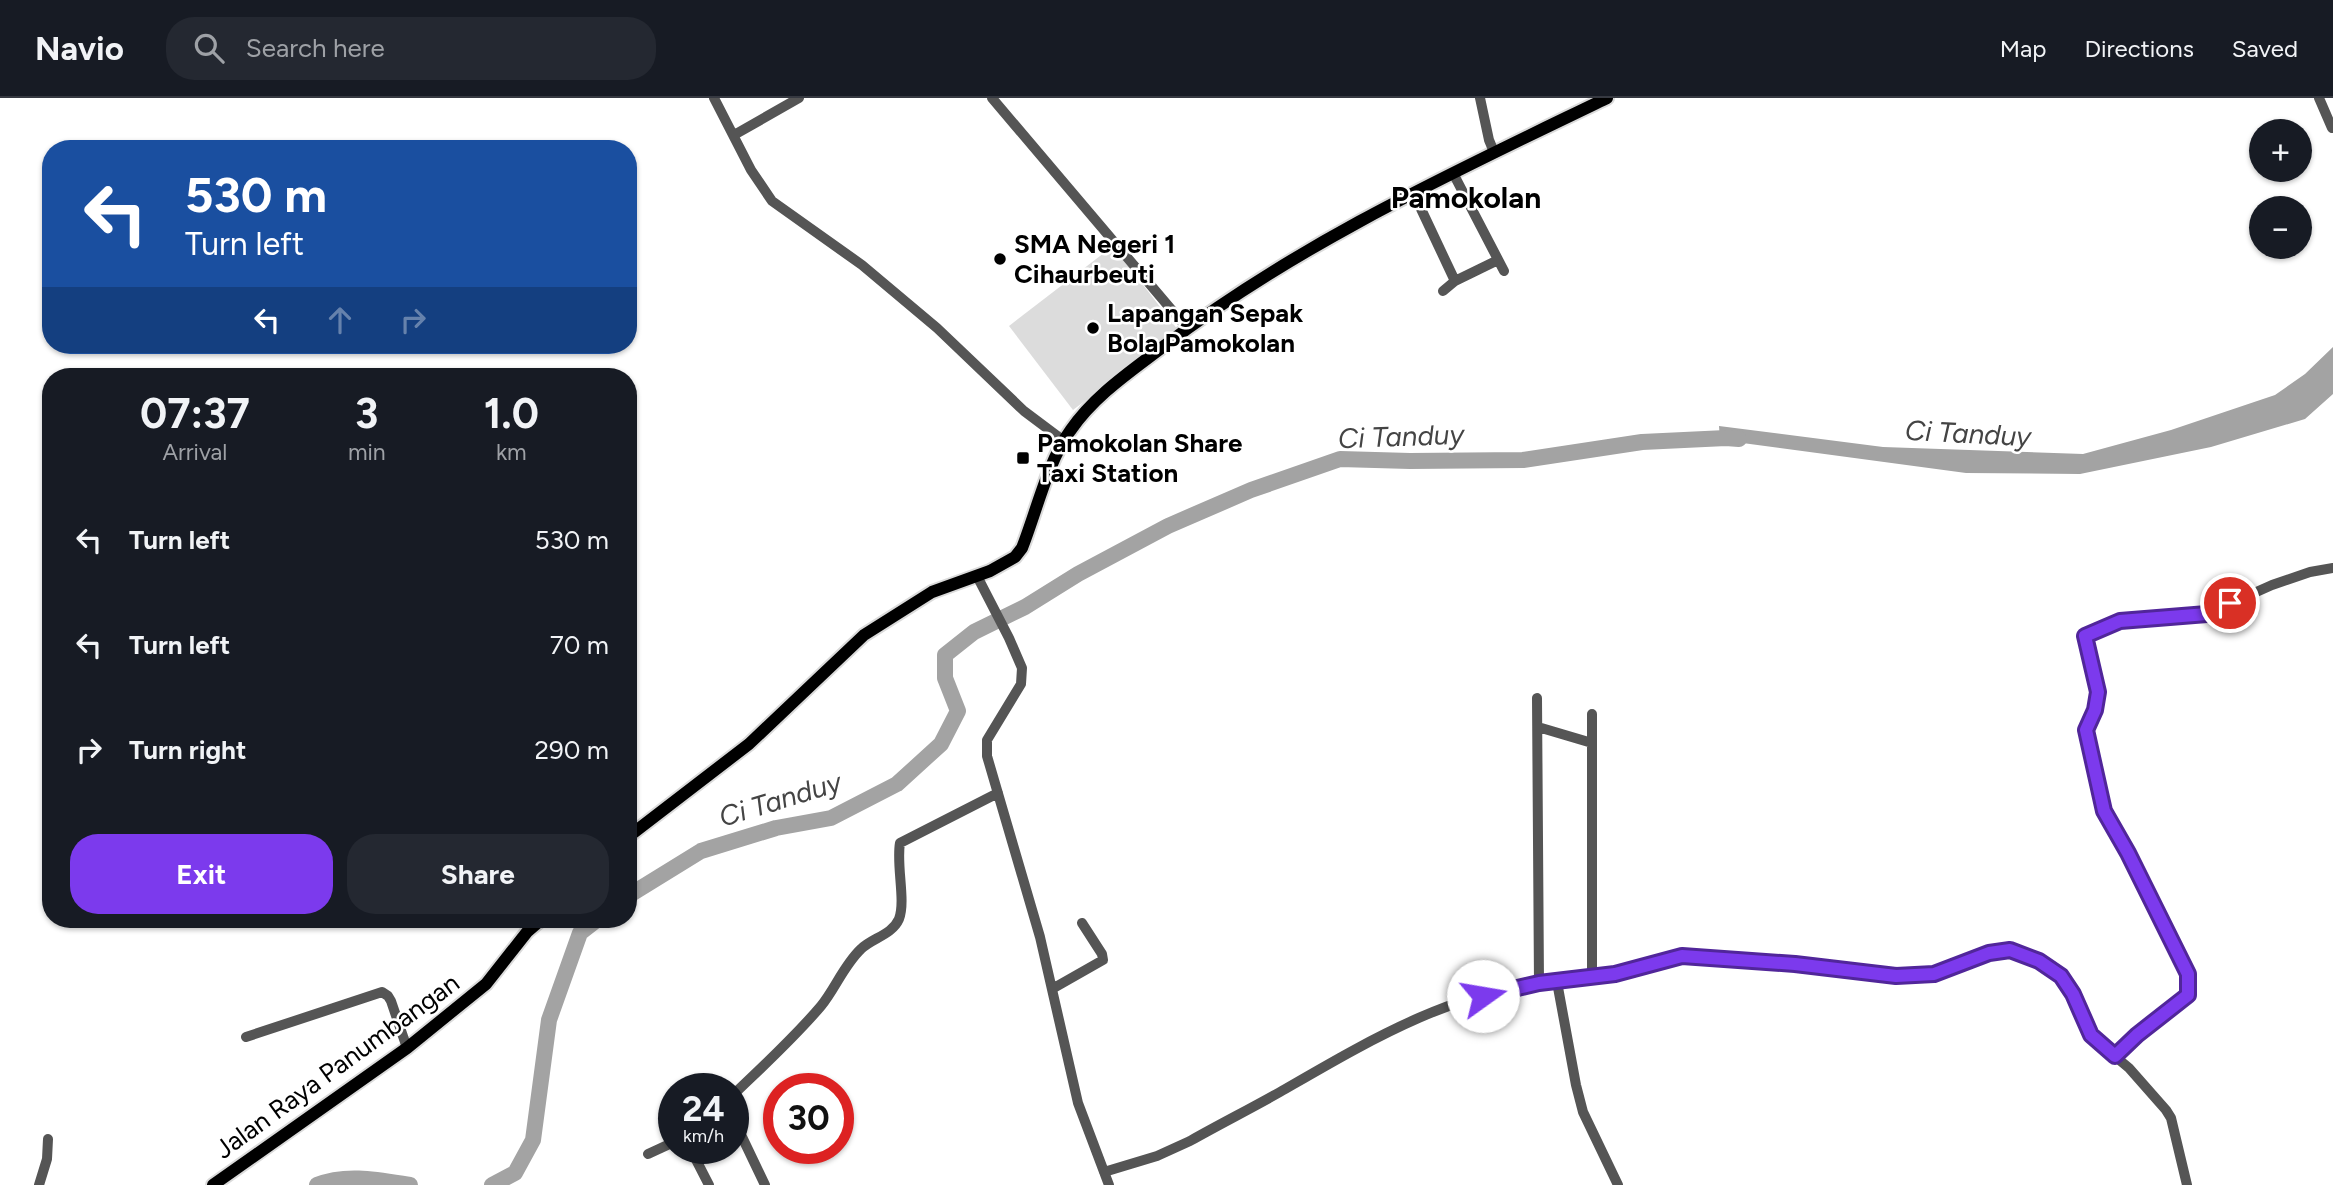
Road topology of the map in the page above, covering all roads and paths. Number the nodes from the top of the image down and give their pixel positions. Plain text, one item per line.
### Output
1 (713, 98) edge
2 (799, 98) edge
3 (992, 98) edge
4 (1480, 98) edge
5 (1606, 98) edge
6 (2319, 98) edge
7 (2332, 128) edge
8 (734, 135) junction
9 (1494, 152) junction
10 (1453, 173) junction
11 (1414, 194) junction
12 (1498, 260) junction
13 (1504, 271) dead end
14 (1455, 281) junction
15 (1443, 291) dead end
16 (1187, 328) junction
17 (1064, 441) junction
18 (2333, 568) edge
19 (977, 576) junction
20 (1537, 698) dead end
21 (1592, 714) dead end
22 (1538, 727) junction
23 (1592, 743) junction
24 (998, 793) junction
25 (637, 829) edge
26 (1082, 923) dead end
27 (532, 928) edge
28 (1592, 978) junction
29 (1556, 982) junction
30 (1539, 983) junction
31 (1052, 989) junction
32 (246, 1037) dead end
33 (407, 1048) junction
34 (2115, 1056) junction
35 (749, 1080) edge
36 (48, 1139) dead end
37 (658, 1149) edge
38 (749, 1152) edge
39 (648, 1154) dead end
40 (698, 1164) edge
41 (1104, 1172) junction
42 (39, 1185) edge
43 (213, 1185) edge
44 (709, 1185) edge
45 (765, 1185) edge
46 (1109, 1185) edge
47 (1618, 1185) edge
48 (2187, 1185) edge

1 - 8 street
2 - 8 street
3 - 16 street
4 - 9 street
5 - 9 main road
6 - 7 street
8 - 17 street
9 - 10 main road
10 - 11 main road
10 - 12 street
11 - 14 street
11 - 16 main road
12 - 13 street
12 - 14 street
14 - 15 street
16 - 17 main road
17 - 19 main road
18 - 34 street
19 - 24 street
19 - 25 main road
20 - 22 street
21 - 23 street
22 - 23 street
22 - 30 street
23 - 28 street
24 - 31 street
24 - 35 street
26 - 31 street
27 - 33 main road, Jalan Raya Panumbangan
28 - 29 street
28 - 34 street
29 - 30 street
29 - 47 street
30 - 41 street
31 - 41 street
32 - 33 street
33 - 43 main road, Jalan Raya Panumbangan
34 - 48 street
36 - 42 street
37 - 39 street
38 - 45 street
40 - 44 street
41 - 46 street

